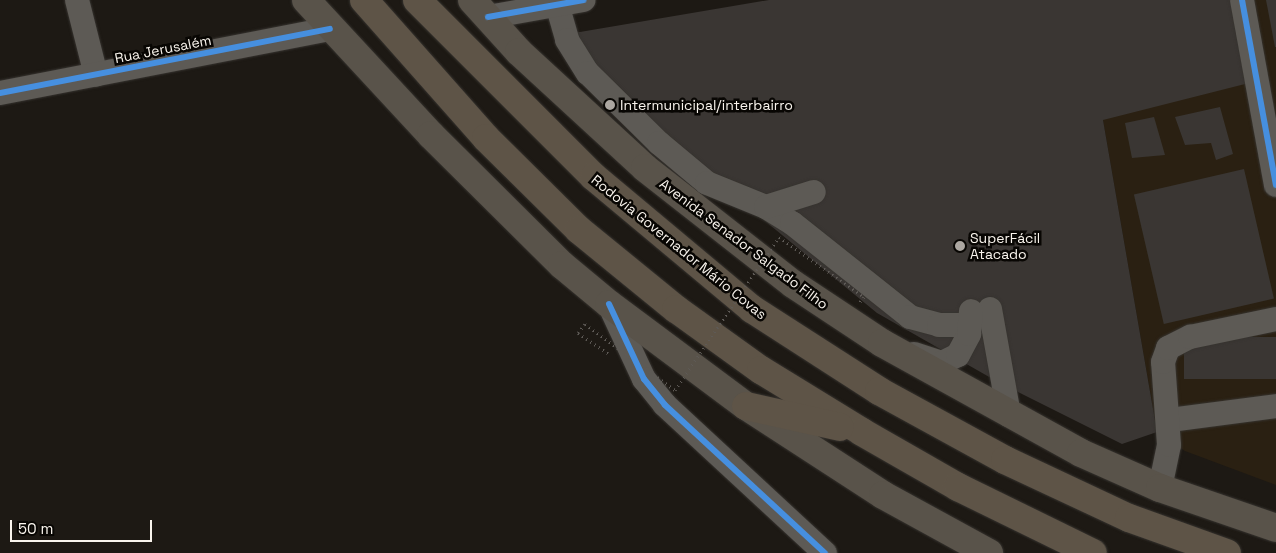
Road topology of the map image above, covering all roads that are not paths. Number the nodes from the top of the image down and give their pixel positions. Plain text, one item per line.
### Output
1 (76, 0) edge
2 (306, 0) edge
3 (364, 0) edge
4 (416, 0) edge
5 (584, 0) edge
6 (1242, 0) edge
7 (557, 4) junction
8 (480, 9) edge
9 (330, 29) junction
10 (96, 75) junction
11 (0, 93) edge
12 (1276, 185) edge
13 (814, 192) dead end
14 (766, 207) junction
15 (609, 304) junction
16 (977, 315) junction
17 (1276, 319) edge
18 (882, 343) junction
19 (746, 406) junction
20 (1276, 406) edge
21 (1009, 415) junction
22 (1170, 420) junction
23 (862, 432) junction
24 (1160, 488) junction
25 (1276, 528) edge
26 (826, 553) edge
27 (990, 553) edge
28 (1093, 553) edge
29 (1227, 553) edge

1 - 10 street
2 - 9 main road
3 - 23 highway
4 - 29 highway, Rodovia Governador Mário Covas
5 - 7 street
6 - 12 street
7 - 8 street
7 - 14 street
8 - 18 main road, Avenida Senador Salgado Filho
9 - 10 street, Rua Jerusalém
9 - 15 main road
10 - 11 street, Rua Jerusalém
13 - 14 street
14 - 16 street
15 - 19 main road
15 - 26 street
16 - 18 street
16 - 21 street
17 - 22 street
18 - 21 main road, Avenida Senador Salgado Filho
19 - 23 highway
19 - 27 main road
20 - 22 street
21 - 24 main road, Avenida Senador Salgado Filho
22 - 24 street
23 - 28 highway
24 - 25 main road, Avenida Senador Salgado Filho

